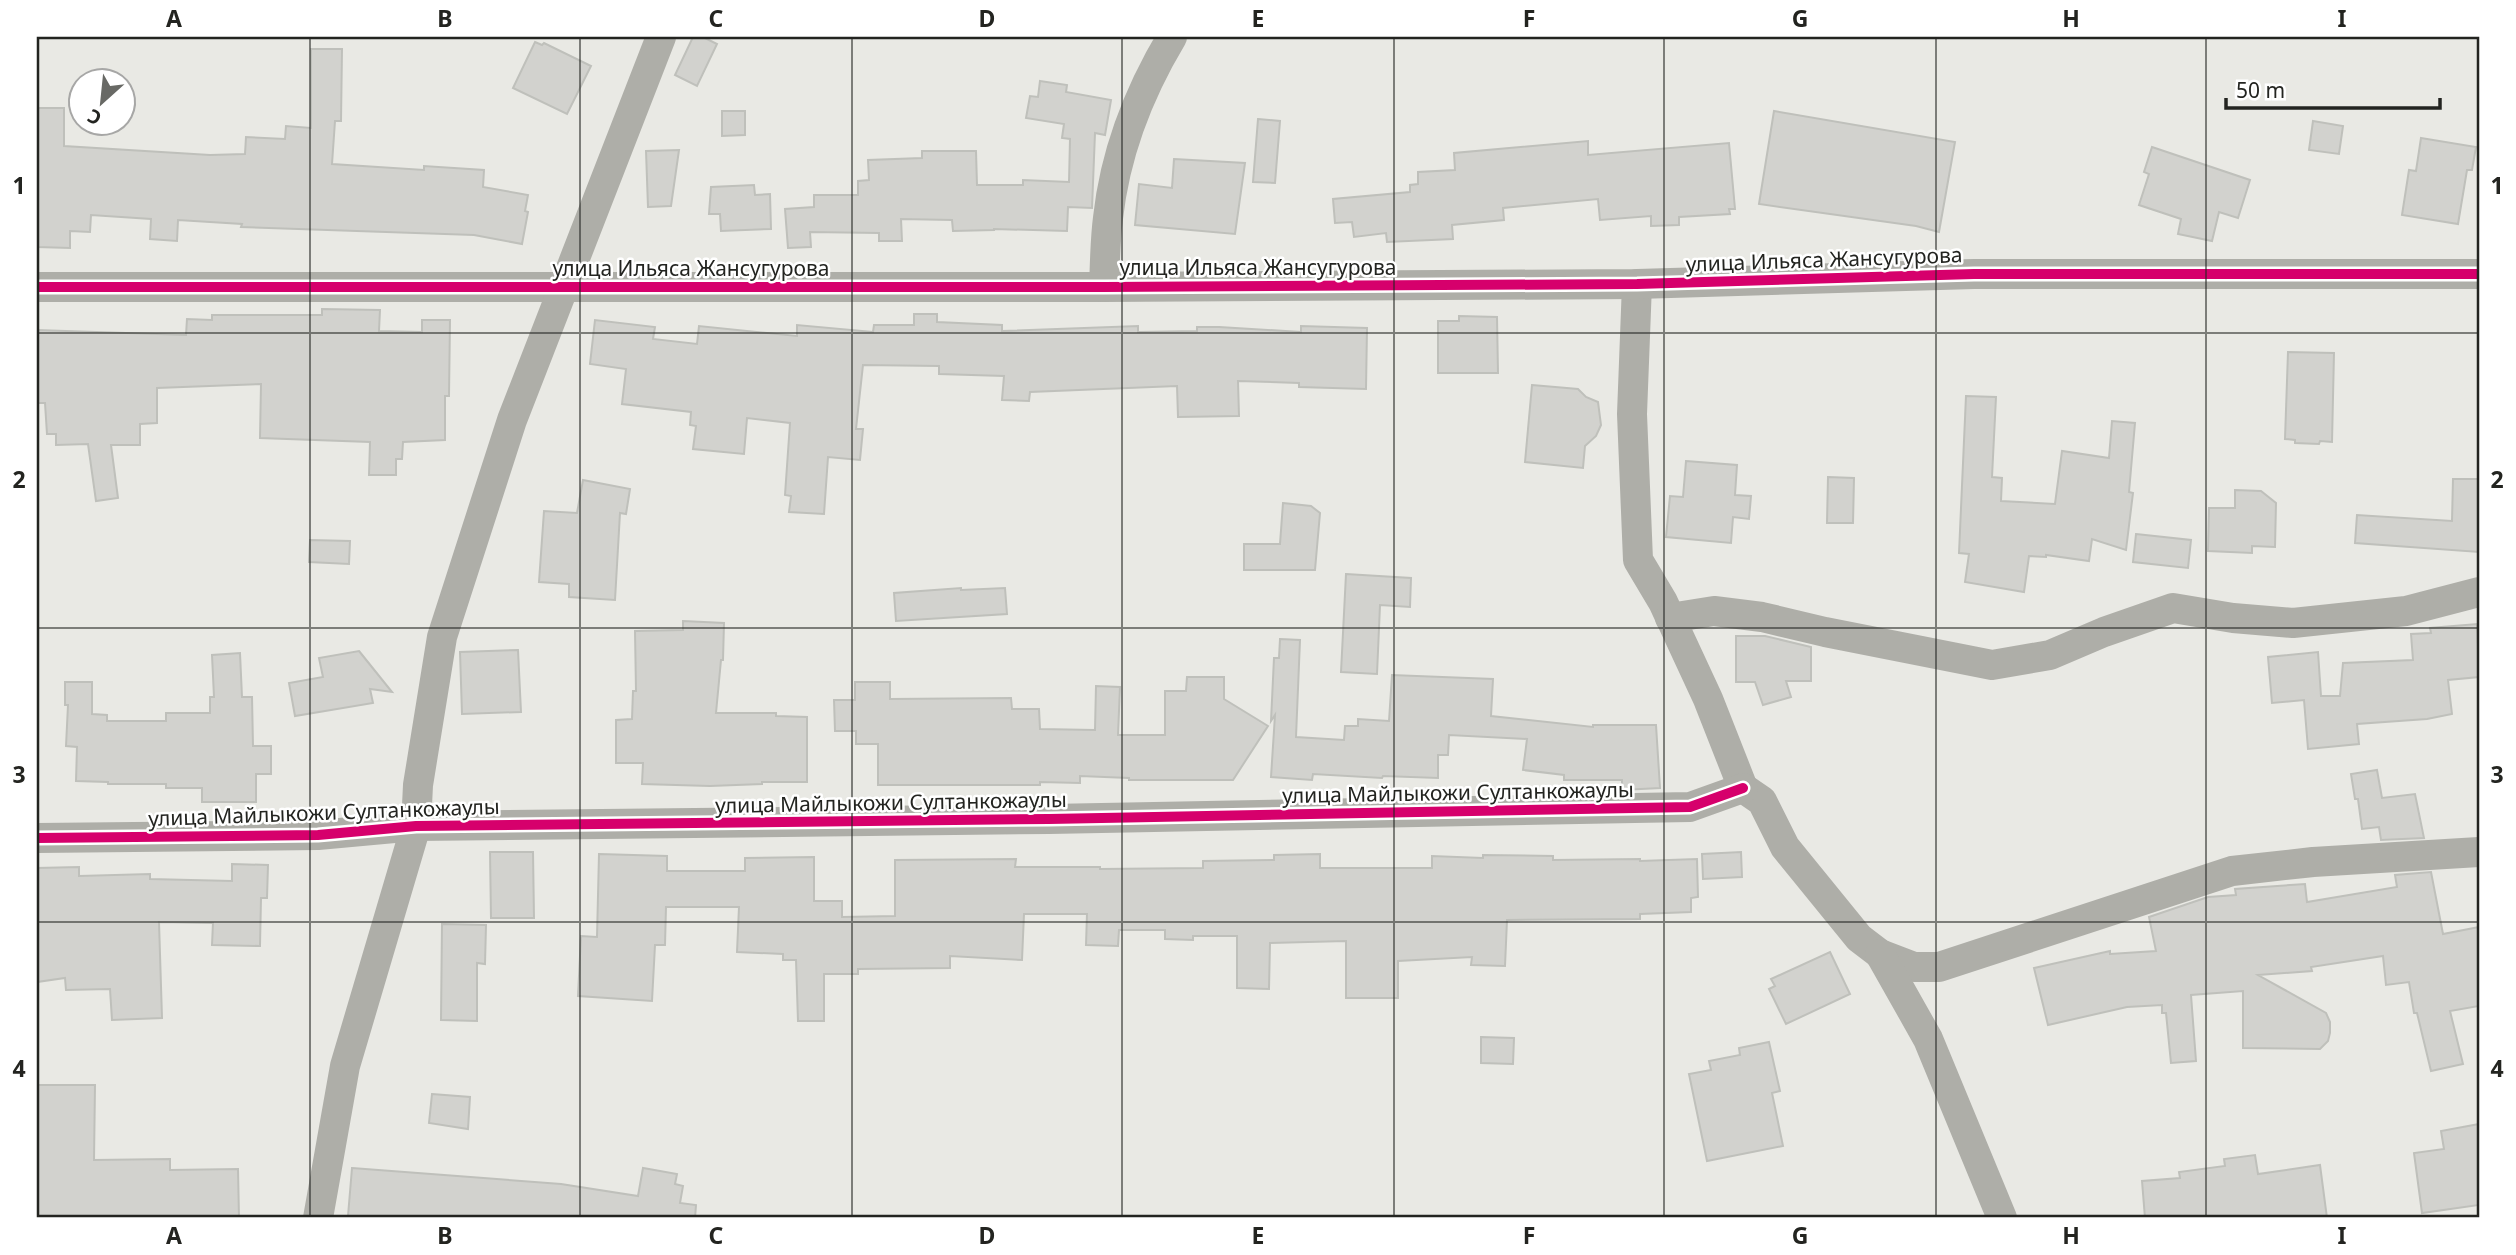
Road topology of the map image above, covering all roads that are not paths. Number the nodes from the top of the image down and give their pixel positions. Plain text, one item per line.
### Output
1 (661, 37) edge
2 (1172, 37) edge
3 (2479, 274) edge
4 (1637, 284) junction
5 (37, 287) edge
6 (563, 287) junction
7 (1104, 287) junction
8 (2479, 592) edge
9 (1670, 618) junction
10 (1744, 788) junction
11 (416, 826) junction
12 (37, 838) edge
13 (2479, 852) edge
14 (1880, 954) junction
15 (318, 1218) edge
16 (2002, 1218) edge

1 - 6 street
2 - 7 street
3 - 4 street, улица Ильяса Жансугурова
4 - 7 street, улица Ильяса Жансугурова
4 - 9 street
5 - 6 street, улица Ильяса Жансугурова
6 - 7 street, улица Ильяса Жансугурова
6 - 11 street
8 - 9 street
9 - 10 street
10 - 11 street, улица Майлыкожи Султанкожаулы
10 - 14 street
11 - 12 street, улица Майлыкожи Султанкожаулы
11 - 15 street
13 - 14 street
14 - 16 street

